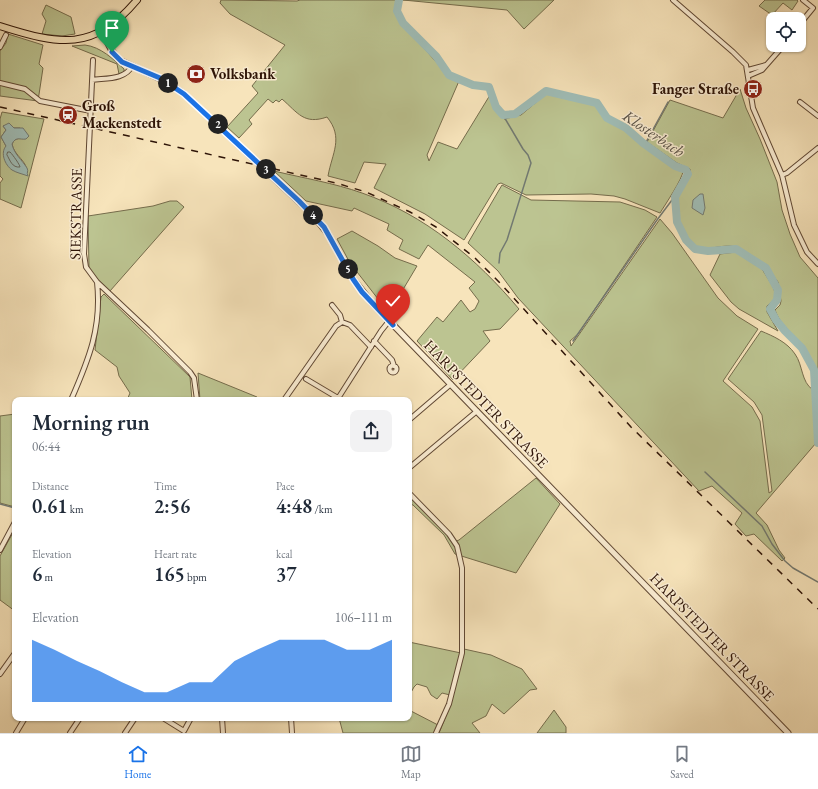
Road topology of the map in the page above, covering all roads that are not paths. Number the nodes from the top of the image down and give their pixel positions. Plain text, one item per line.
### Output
1 (137, 0) edge
2 (673, 0) edge
3 (803, 0) edge
4 (806, 16) edge
5 (0, 26) edge
6 (102, 32) junction
7 (6, 35) dead end
8 (0, 47) edge
9 (778, 52) edge
10 (93, 60) dead end
11 (766, 65) junction
12 (132, 66) junction
13 (748, 70) junction
14 (748, 76) junction
15 (92, 80) junction
16 (0, 83) edge
17 (800, 102) dead end
18 (91, 111) junction
19 (818, 116) edge
20 (818, 148) edge
21 (782, 175) junction
22 (818, 264) edge
23 (97, 282) junction
24 (332, 305) dead end
25 (389, 321) junction
26 (342, 322) junction
27 (374, 341) junction
28 (371, 346) junction
29 (394, 366) dead end
30 (306, 378) dead end
31 (451, 384) junction
32 (72, 397) edge
33 (197, 397) edge
34 (286, 397) edge
35 (335, 397) edge
36 (339, 397) edge
37 (477, 411) junction
38 (412, 417) edge
39 (412, 465) edge
40 (412, 496) edge
41 (12, 528) edge
42 (0, 550) edge
43 (12, 656) edge
44 (0, 674) edge
45 (23, 721) edge
46 (78, 721) edge
47 (132, 721) edge
48 (167, 721) edge
49 (189, 721) edge
50 (222, 721) edge
51 (291, 721) edge
52 (16, 733) edge
53 (70, 733) edge
54 (125, 733) edge
55 (223, 733) edge
56 (292, 733) edge
57 (436, 733) edge
58 (788, 733) edge

1 - 6 main road
2 - 13 street
3 - 4 street
5 - 6 main road
6 - 12 street, HARPSTEDTER STRASSE
7 - 8 street
9 - 11 street
10 - 15 street, SIEKSTRASSE
11 - 13 street
11 - 14 street
12 - 15 street
12 - 25 street, HARPSTEDTER STRASSE
13 - 14 street
14 - 21 street
15 - 18 street, SIEKSTRASSE
16 - 18 street
17 - 19 street
18 - 23 street, SIEKSTRASSE
20 - 21 street
21 - 22 street
23 - 32 street
23 - 33 street, SIEKSTRASSE
24 - 26 street
25 - 27 street
25 - 31 street, HARPSTEDTER STRASSE
26 - 28 street
26 - 34 street
27 - 28 street
27 - 29 street
28 - 36 street
30 - 35 street
31 - 37 street, HARPSTEDTER STRASSE
31 - 38 street
37 - 39 street
37 - 58 street, HARPSTEDTER STRASSE
40 - 57 street
41 - 42 street
43 - 44 street
45 - 52 street
46 - 53 street
47 - 54 street
48 - 49 street
50 - 55 street
51 - 56 street

